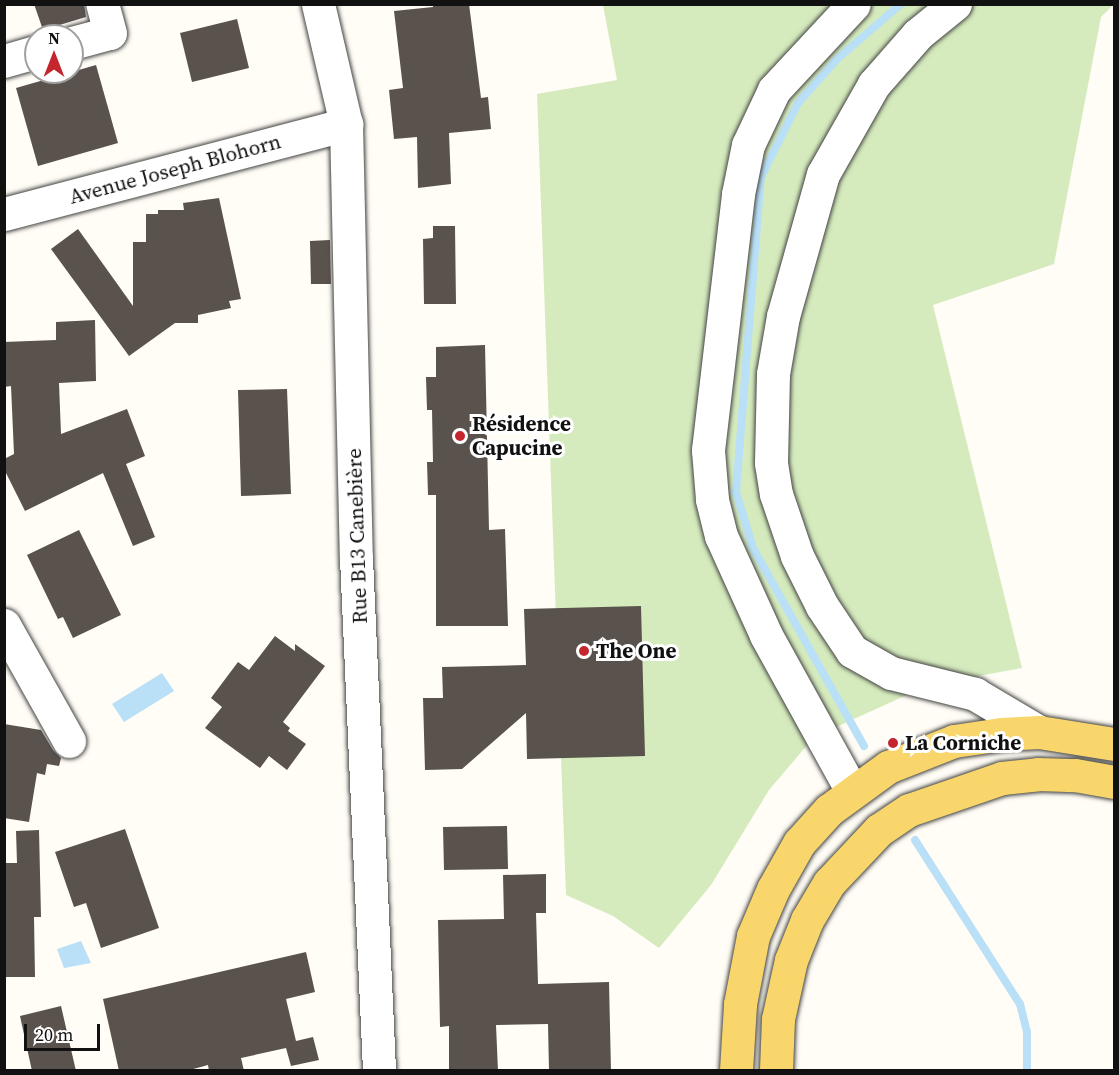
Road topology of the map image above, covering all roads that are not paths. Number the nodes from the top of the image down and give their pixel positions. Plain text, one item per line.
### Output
1 (102, 4) edge
2 (318, 4) edge
3 (854, 4) edge
4 (955, 4) edge
5 (84, 40) edge
6 (24, 55) edge
7 (4, 61) edge
8 (346, 124) junction
9 (4, 214) edge
10 (4, 625) edge
11 (1039, 732) junction
12 (69, 741) dead end
13 (1114, 744) edge
14 (1114, 782) edge
15 (852, 791) junction
16 (379, 1071) edge
17 (736, 1071) edge
18 (776, 1071) edge

1 - 5 street
2 - 8 street, Rue B13 Canebière
3 - 15 street
4 - 11 street
6 - 7 street
8 - 9 street, Avenue Joseph Blohorn
8 - 16 street, Rue B13 Canebière
10 - 12 street
11 - 13 main road
11 - 15 main road
14 - 18 main road
15 - 17 main road

